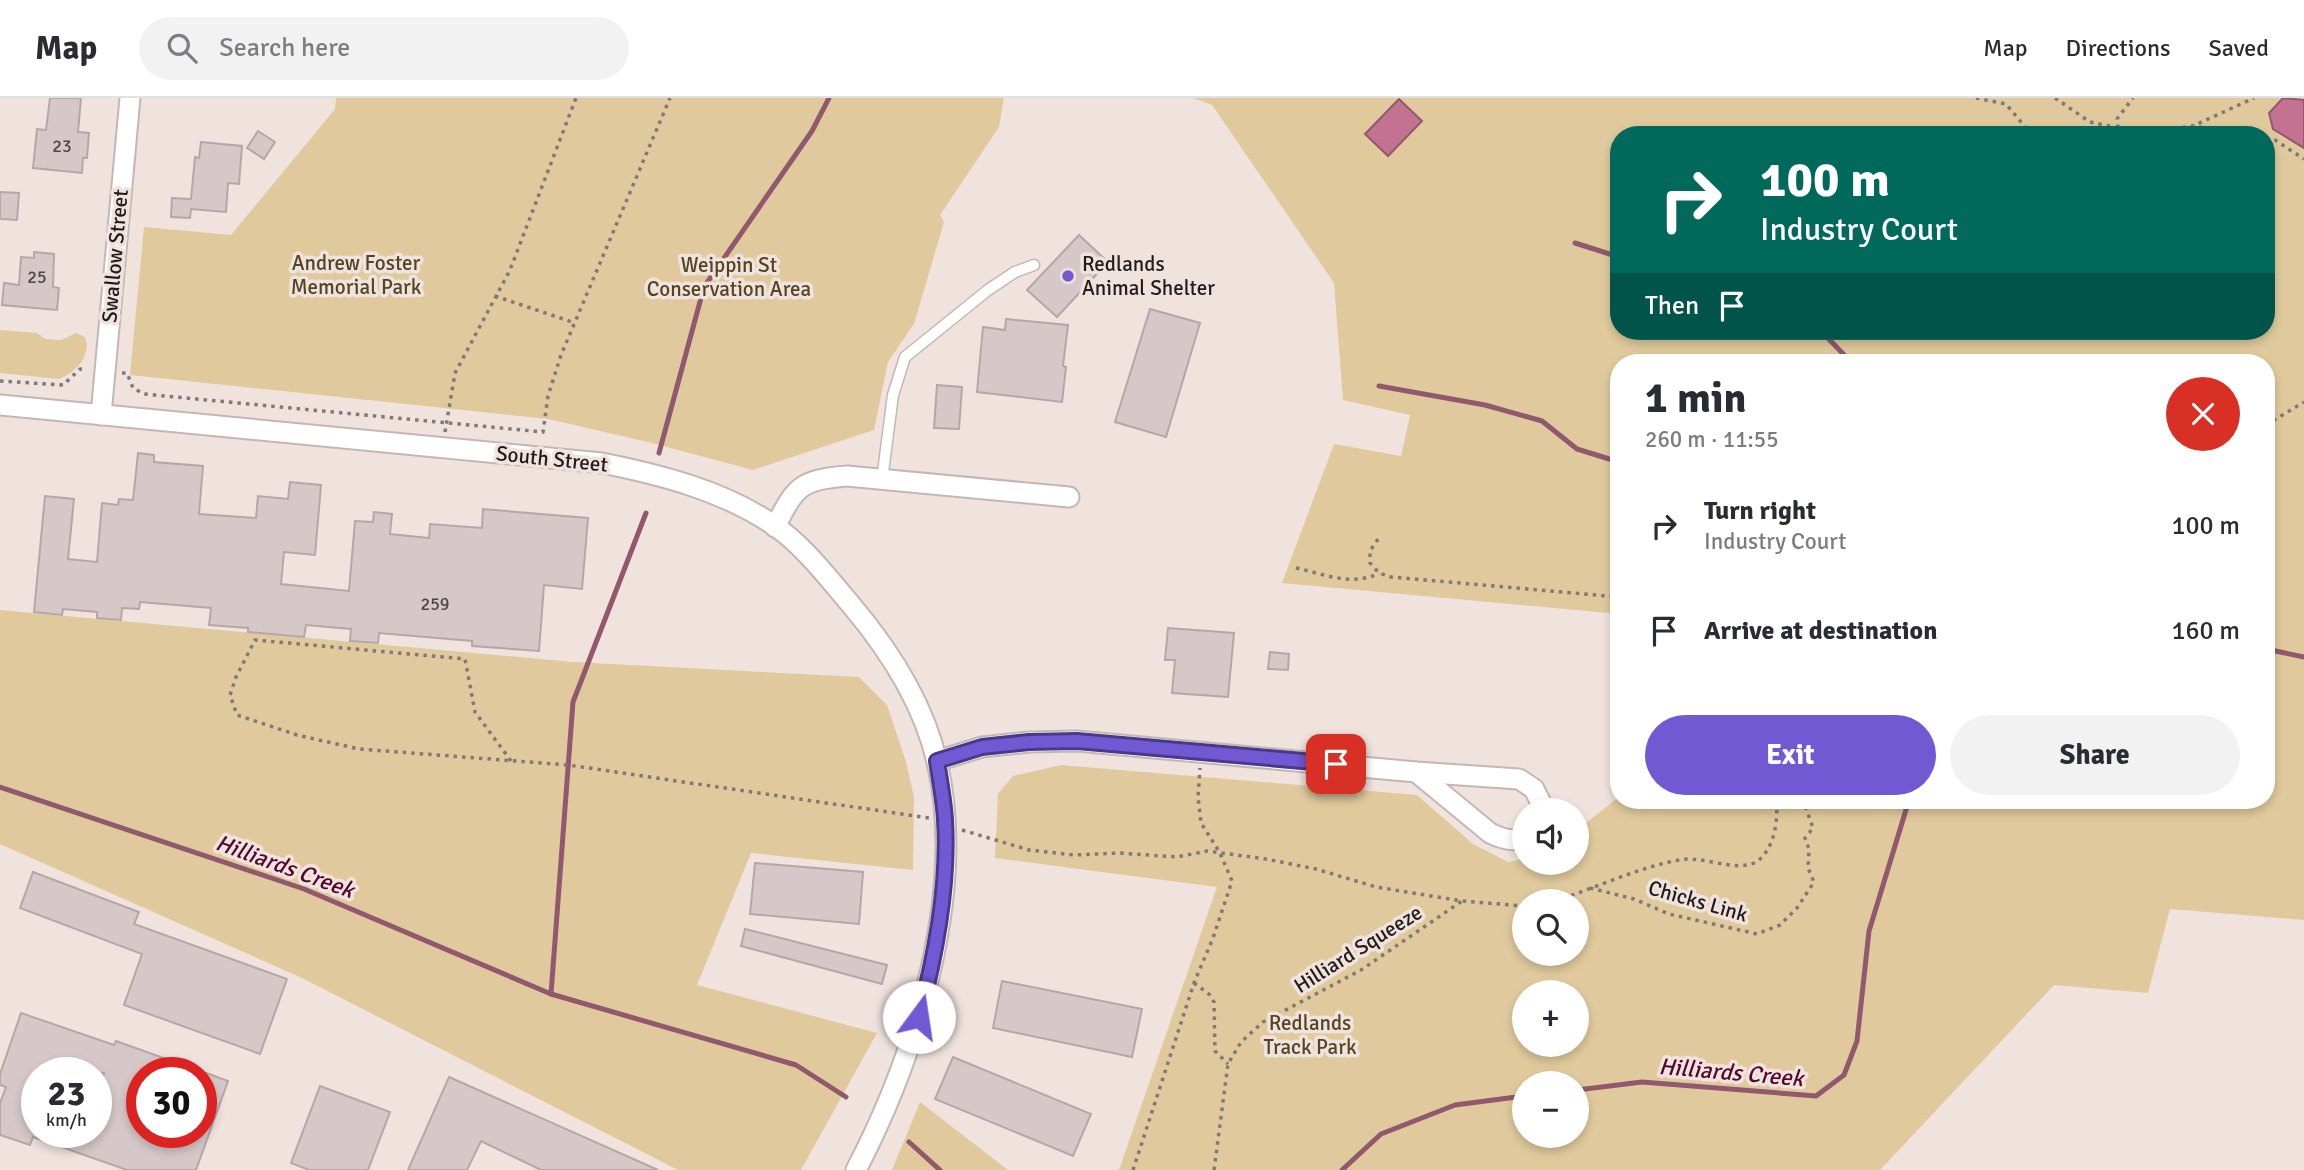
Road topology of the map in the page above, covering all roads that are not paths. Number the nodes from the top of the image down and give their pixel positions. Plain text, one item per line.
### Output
1 (130, 98) edge
2 (1034, 265) dead end
3 (0, 405) edge
4 (101, 415) junction
5 (881, 480) junction
6 (1069, 498) dead end
7 (775, 527) junction
8 (937, 761) junction
9 (1416, 772) junction
10 (1538, 798) edge
11 (1512, 839) edge
12 (856, 1170) edge

1 - 4 street, Swallow Street
2 - 5 lane
3 - 4 street, South Street
4 - 7 street, South Street
5 - 6 street
5 - 7 street
7 - 8 street, South Street
8 - 9 street
8 - 12 street, South Street
9 - 10 street
9 - 11 street

